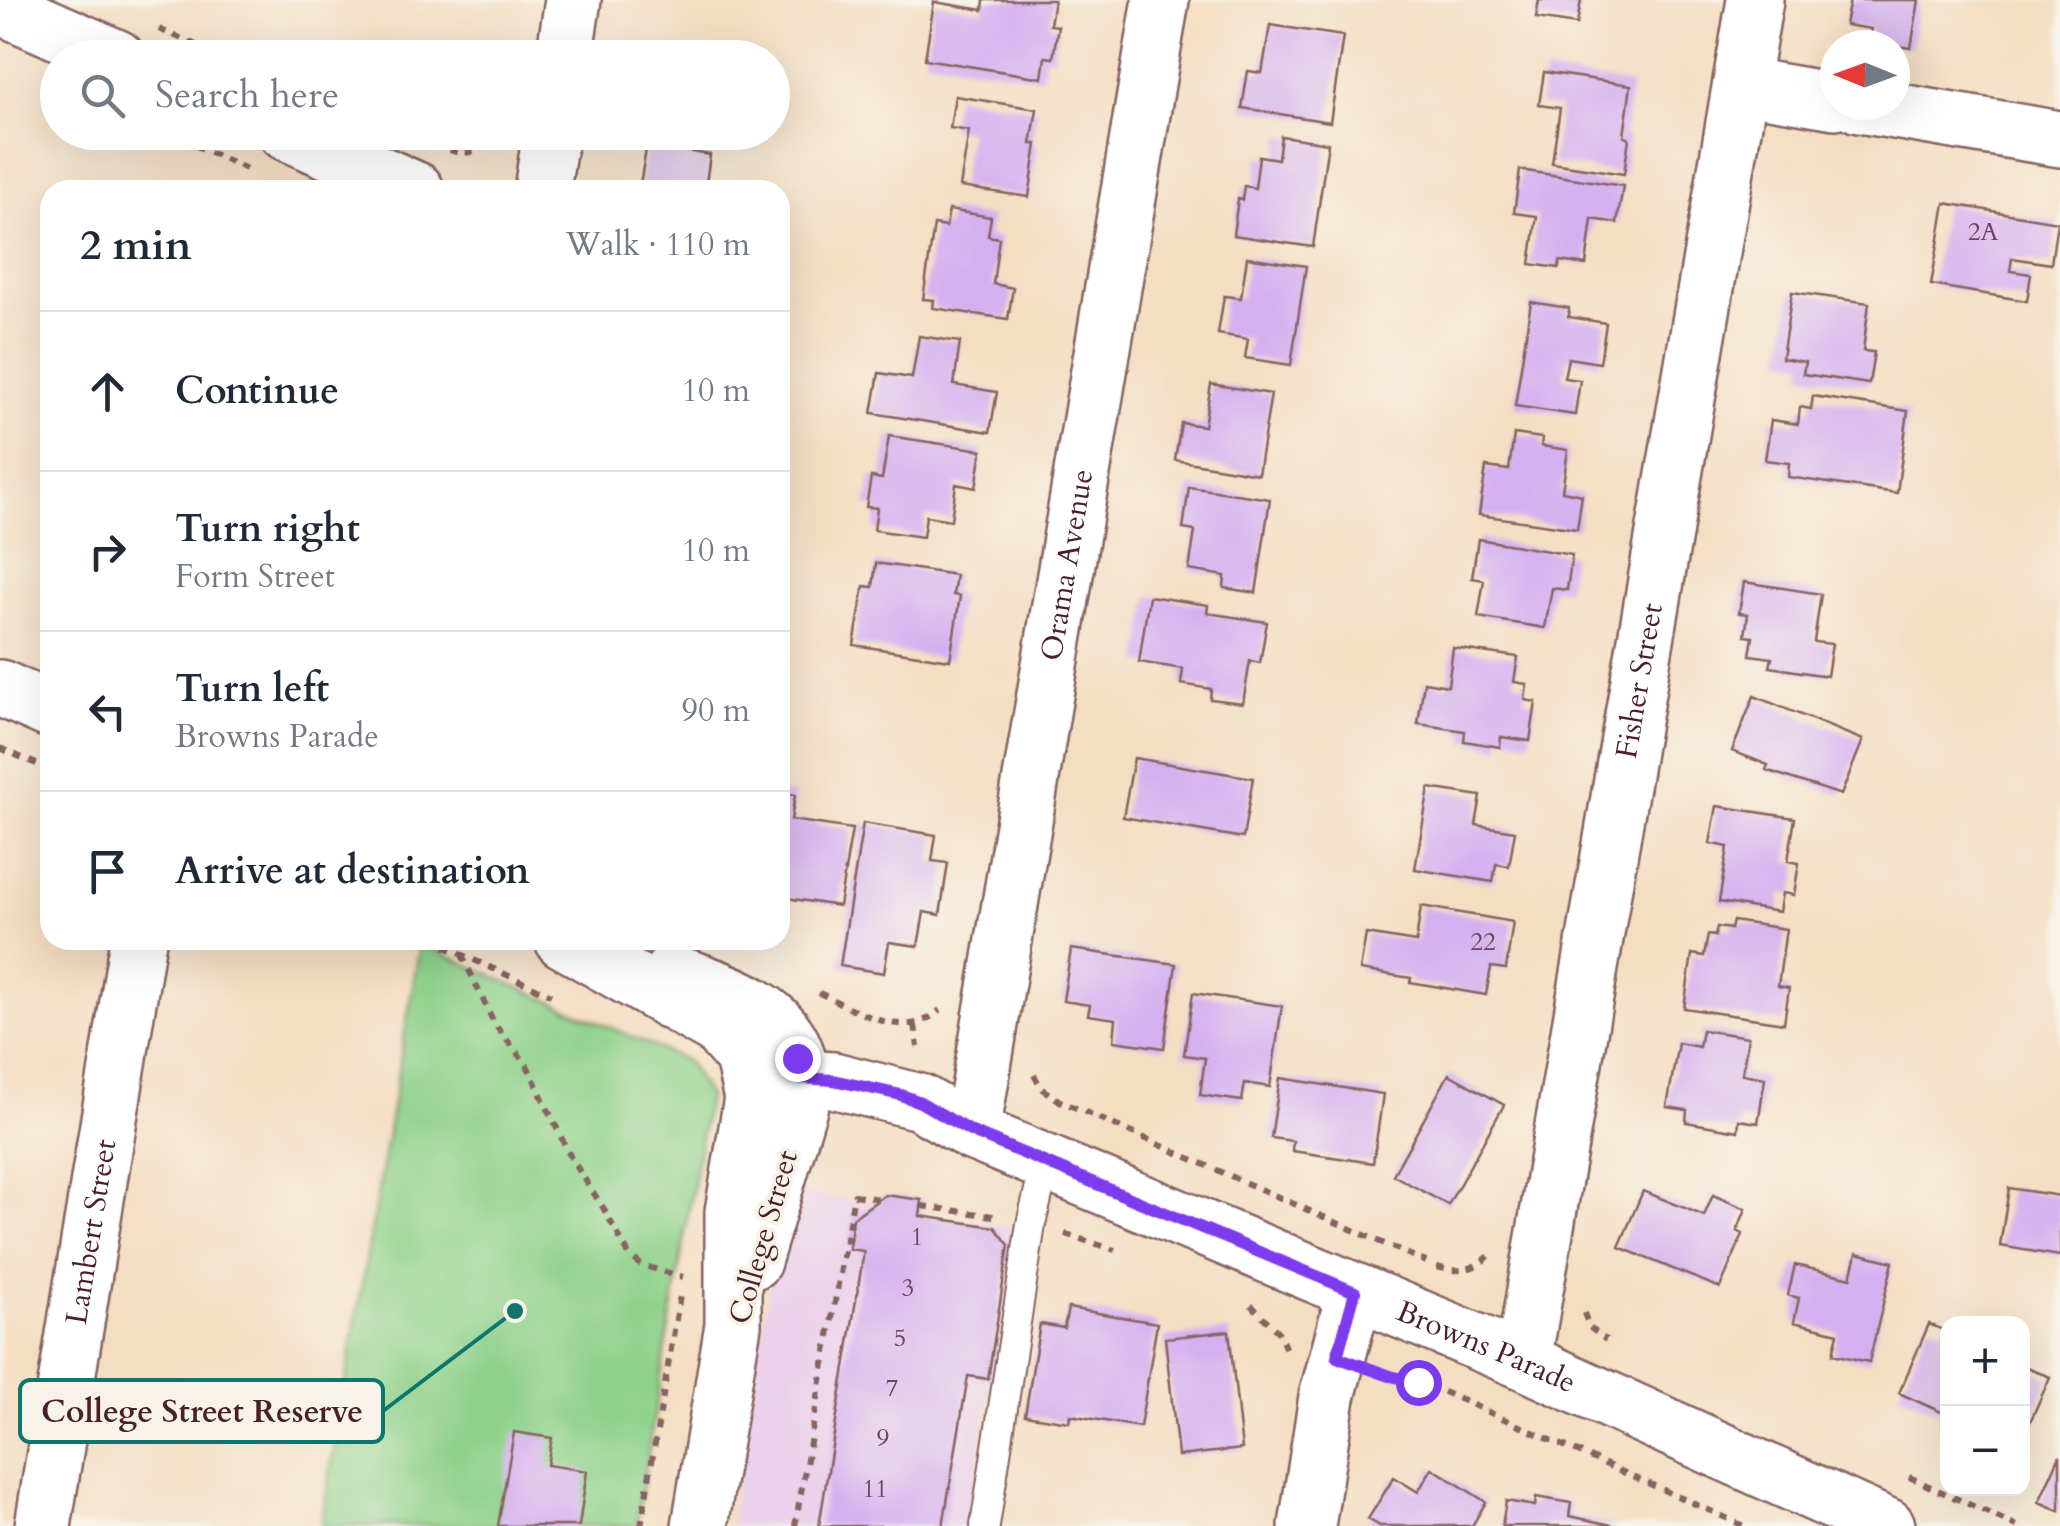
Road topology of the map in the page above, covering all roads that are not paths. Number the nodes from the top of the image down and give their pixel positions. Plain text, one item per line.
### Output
1 (573, 0) edge
2 (1162, 0) edge
3 (1755, 0) edge
4 (0, 6) edge
5 (76, 40) edge
6 (567, 40) edge
7 (1741, 85) junction
8 (1820, 98) edge
9 (1910, 114) edge
10 (2060, 139) edge
11 (548, 150) edge
12 (272, 153) edge
13 (430, 169) edge
14 (544, 180) edge
15 (0, 688) edge
16 (40, 706) edge
17 (136, 950) edge
18 (580, 950) edge
19 (608, 950) edge
20 (783, 1098) junction
21 (972, 1132) junction
22 (1046, 1161) junction
23 (1355, 1292) junction
24 (1523, 1361) junction
25 (43, 1526) edge
26 (700, 1526) edge
27 (985, 1526) edge
28 (1306, 1526) edge
29 (1887, 1526) edge

1 - 6 street
2 - 21 street, Orama Avenue
3 - 7 street, Fisher Street
4 - 5 street
7 - 8 street
7 - 24 street, Fisher Street
9 - 10 street
11 - 14 street
12 - 13 street
15 - 16 street
17 - 25 street, Lambert Street
18 - 20 street
19 - 20 street
20 - 21 street, Browns Parade
20 - 26 street, College Street
21 - 22 street, Browns Parade
22 - 23 street, Browns Parade
22 - 27 lane
23 - 24 street, Browns Parade
23 - 28 street
24 - 29 street, Browns Parade

